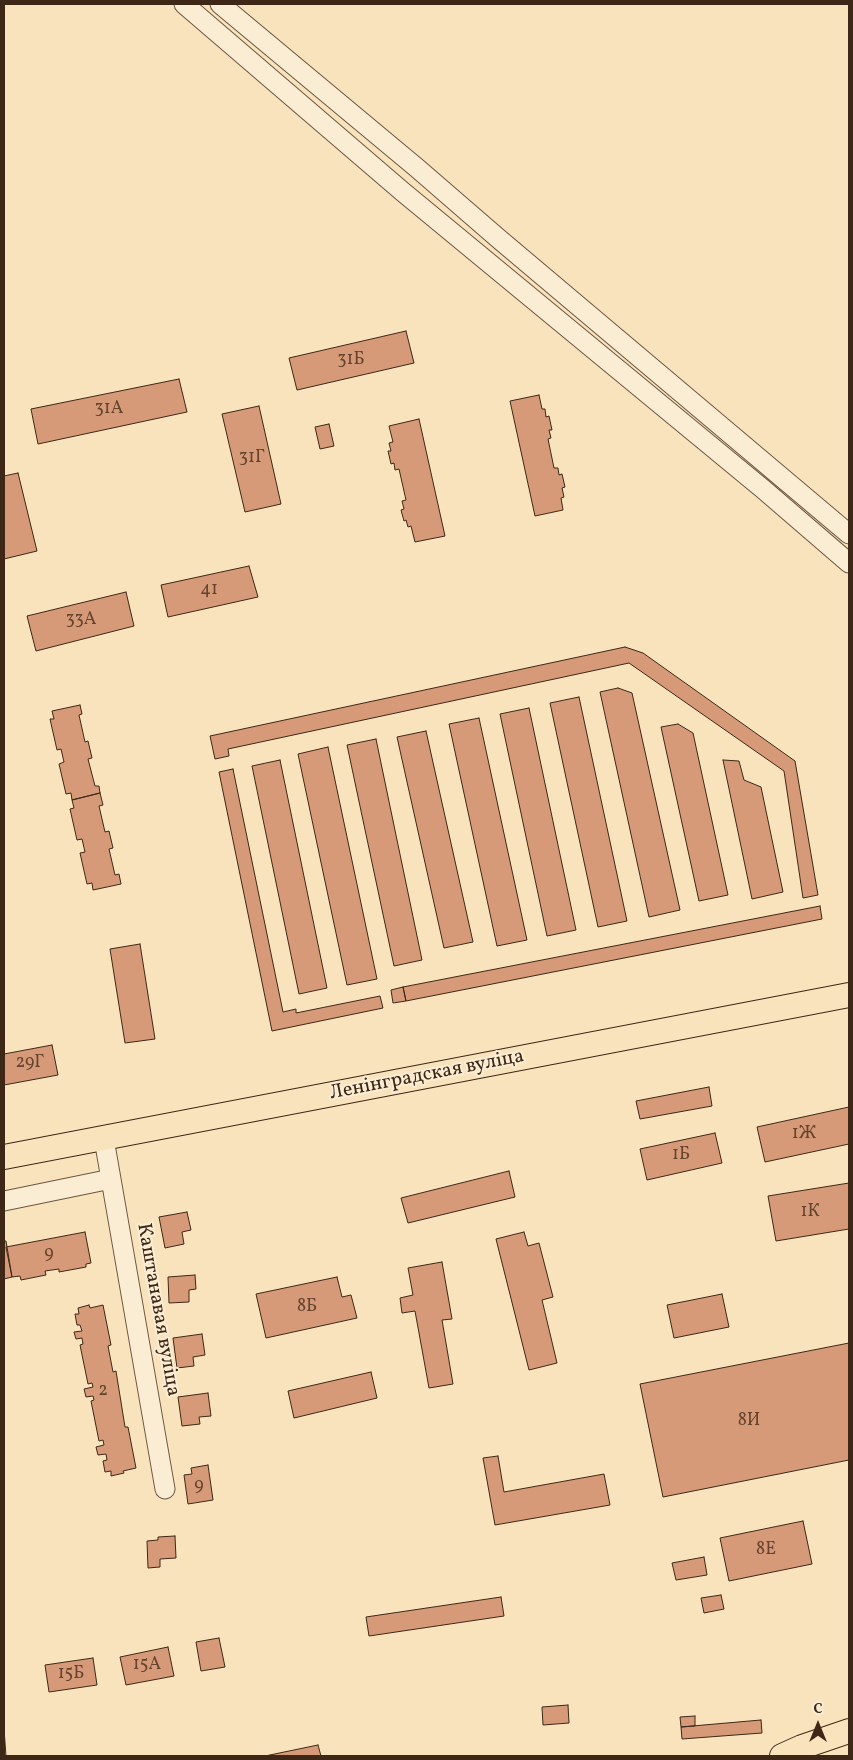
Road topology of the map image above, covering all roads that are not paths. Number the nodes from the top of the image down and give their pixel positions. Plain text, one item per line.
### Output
1 (184, 4) edge
2 (220, 4) edge
3 (849, 534) edge
4 (849, 563) edge
5 (849, 995) edge
6 (104, 1138) junction
7 (4, 1157) edge
8 (111, 1179) junction
9 (4, 1201) edge
10 (165, 1489) dead end
11 (849, 1731) edge
12 (782, 1756) edge

1 - 4 street
2 - 3 street
5 - 6 main road, Ленінградская вуліца
6 - 7 main road, Ленінградская вуліца
6 - 8 street, Каштанавая вуліца
8 - 9 street
8 - 10 street, Каштанавая вуліца
11 - 12 main road

